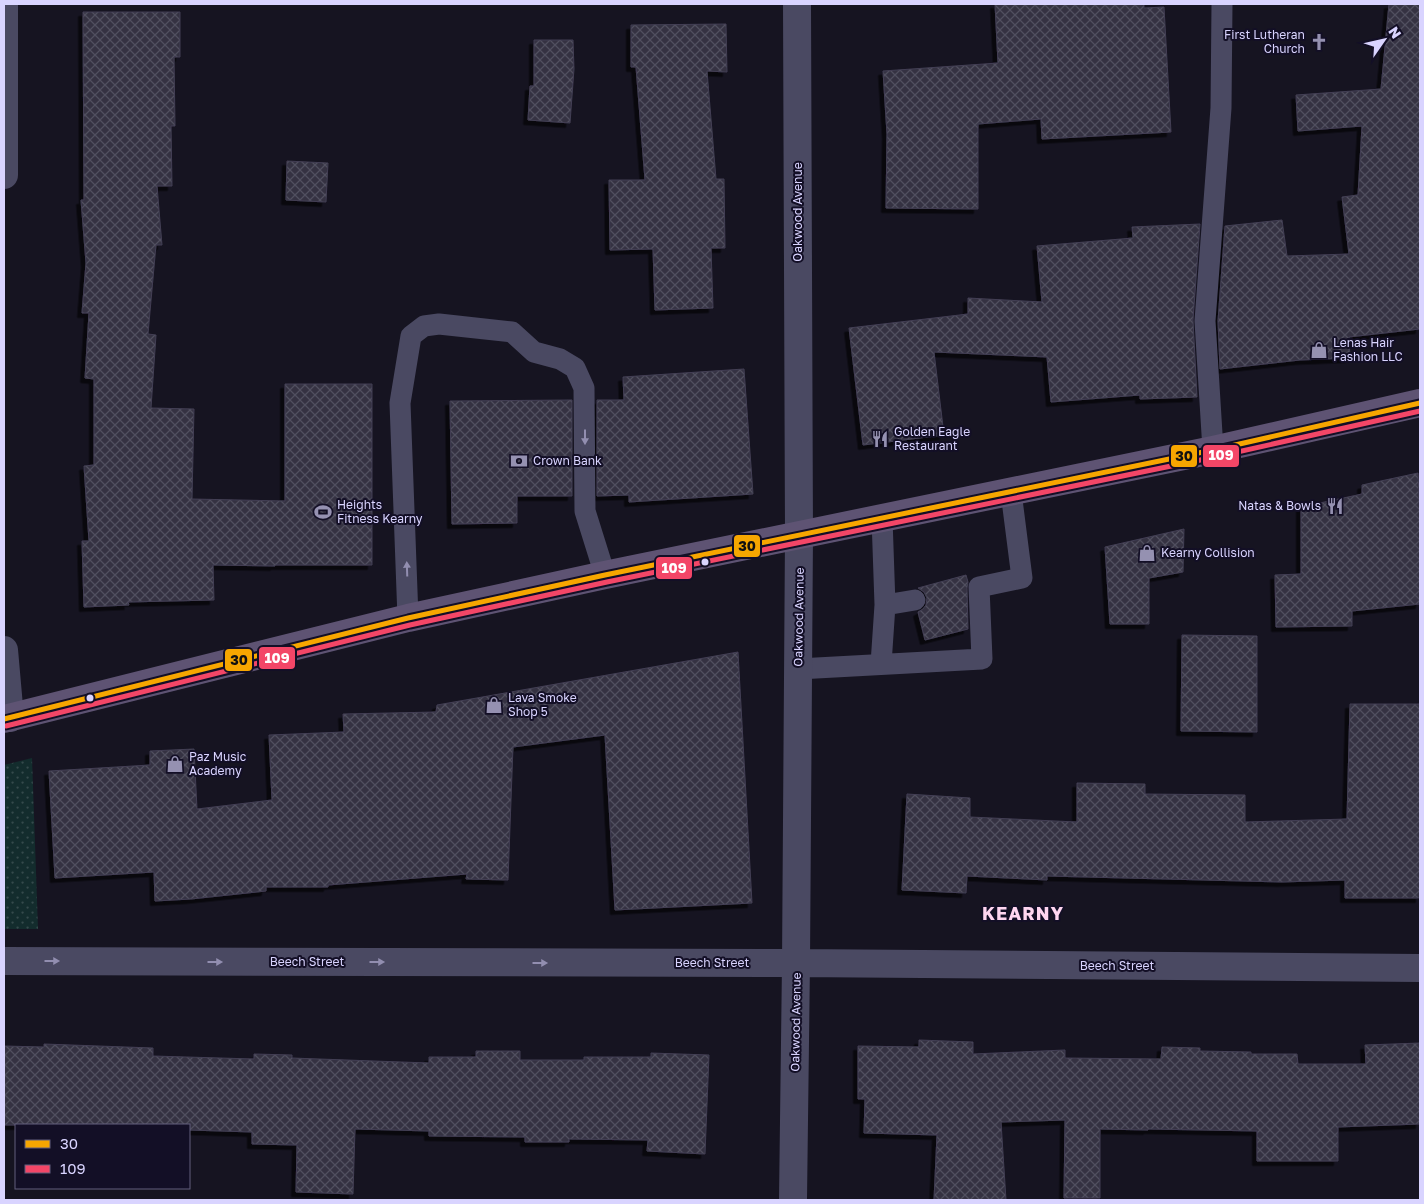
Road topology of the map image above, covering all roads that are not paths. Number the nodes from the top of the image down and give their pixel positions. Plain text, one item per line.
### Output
1 (4, 4) edge
2 (797, 4) edge
3 (1222, 4) edge
4 (4, 175) edge
5 (1420, 403) edge
6 (1213, 450) junction
7 (1011, 492) junction
8 (882, 518) junction
9 (799, 535) junction
10 (604, 575) junction
11 (915, 600) dead end
12 (885, 605) junction
13 (408, 618) junction
14 (4, 650) edge
15 (881, 664) junction
16 (798, 669) junction
17 (7, 718) edge
18 (4, 961) edge
19 (796, 963) junction
20 (1420, 968) edge
21 (793, 1200) edge

1 - 4 street
2 - 9 street, Oakwood Avenue
3 - 6 lane
5 - 6 main road
6 - 7 main road
7 - 8 main road
7 - 15 lane
8 - 9 main road
8 - 12 lane
9 - 10 main road
9 - 16 street, Oakwood Avenue
10 - 13 main road
13 -> 10 lane
11 - 12 lane
12 - 15 lane
13 - 17 main road
14 - 17 street
15 - 16 lane
16 - 19 street, Oakwood Avenue
18 -> 19 street, Beech Street
19 - 20 street, Beech Street
19 - 21 street, Oakwood Avenue

